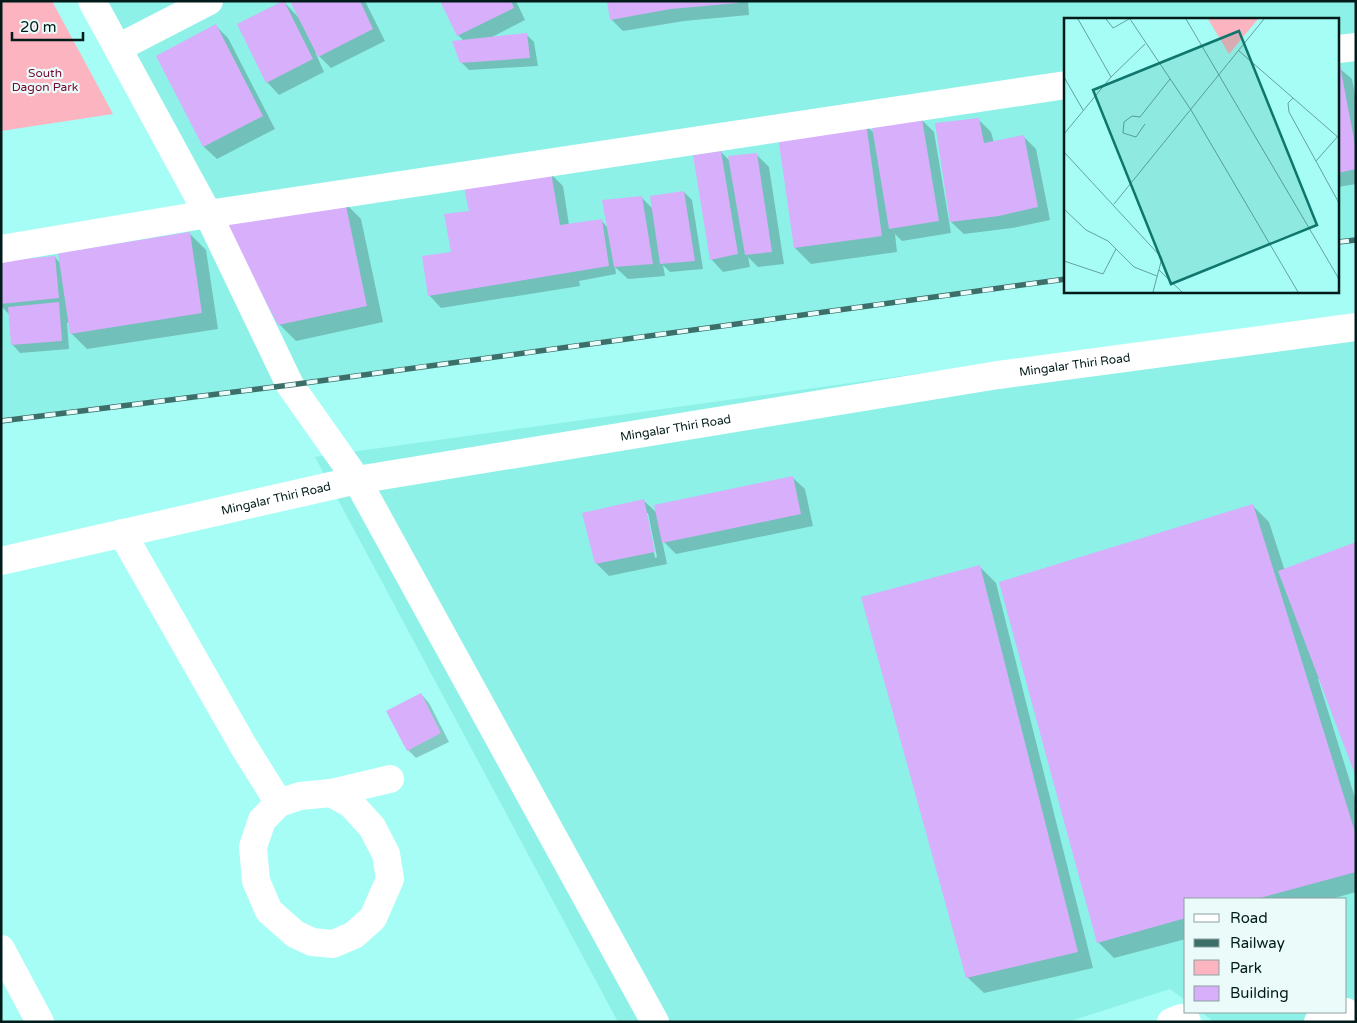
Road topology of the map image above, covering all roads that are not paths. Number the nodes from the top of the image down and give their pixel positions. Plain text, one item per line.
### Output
1 (92, 1) edge
2 (209, 1) edge
3 (1356, 47) edge
4 (118, 48) junction
5 (1340, 49) edge
6 (1064, 85) edge
7 (208, 214) junction
8 (1, 250) edge
9 (1356, 327) edge
10 (357, 480) junction
11 (122, 533) junction
12 (1, 561) edge
13 (390, 779) dead end
14 (331, 792) junction
15 (279, 803) junction
16 (1, 950) edge
17 (1343, 1013) edge
18 (40, 1022) edge
19 (655, 1022) edge
20 (1170, 1022) edge
21 (1187, 1022) edge
22 (1318, 1022) edge

1 - 4 street
2 - 4 street
3 - 5 street
4 - 7 street
6 - 7 street
7 - 8 street
7 - 10 street
9 - 10 street, Mingalar Thiri Road
10 - 11 street, Mingalar Thiri Road
10 - 19 street
11 - 12 street, Mingalar Thiri Road
11 - 15 street
13 - 14 street
14 - 15 street
14 - 15 street
16 - 18 street
17 - 22 street
20 - 21 street

